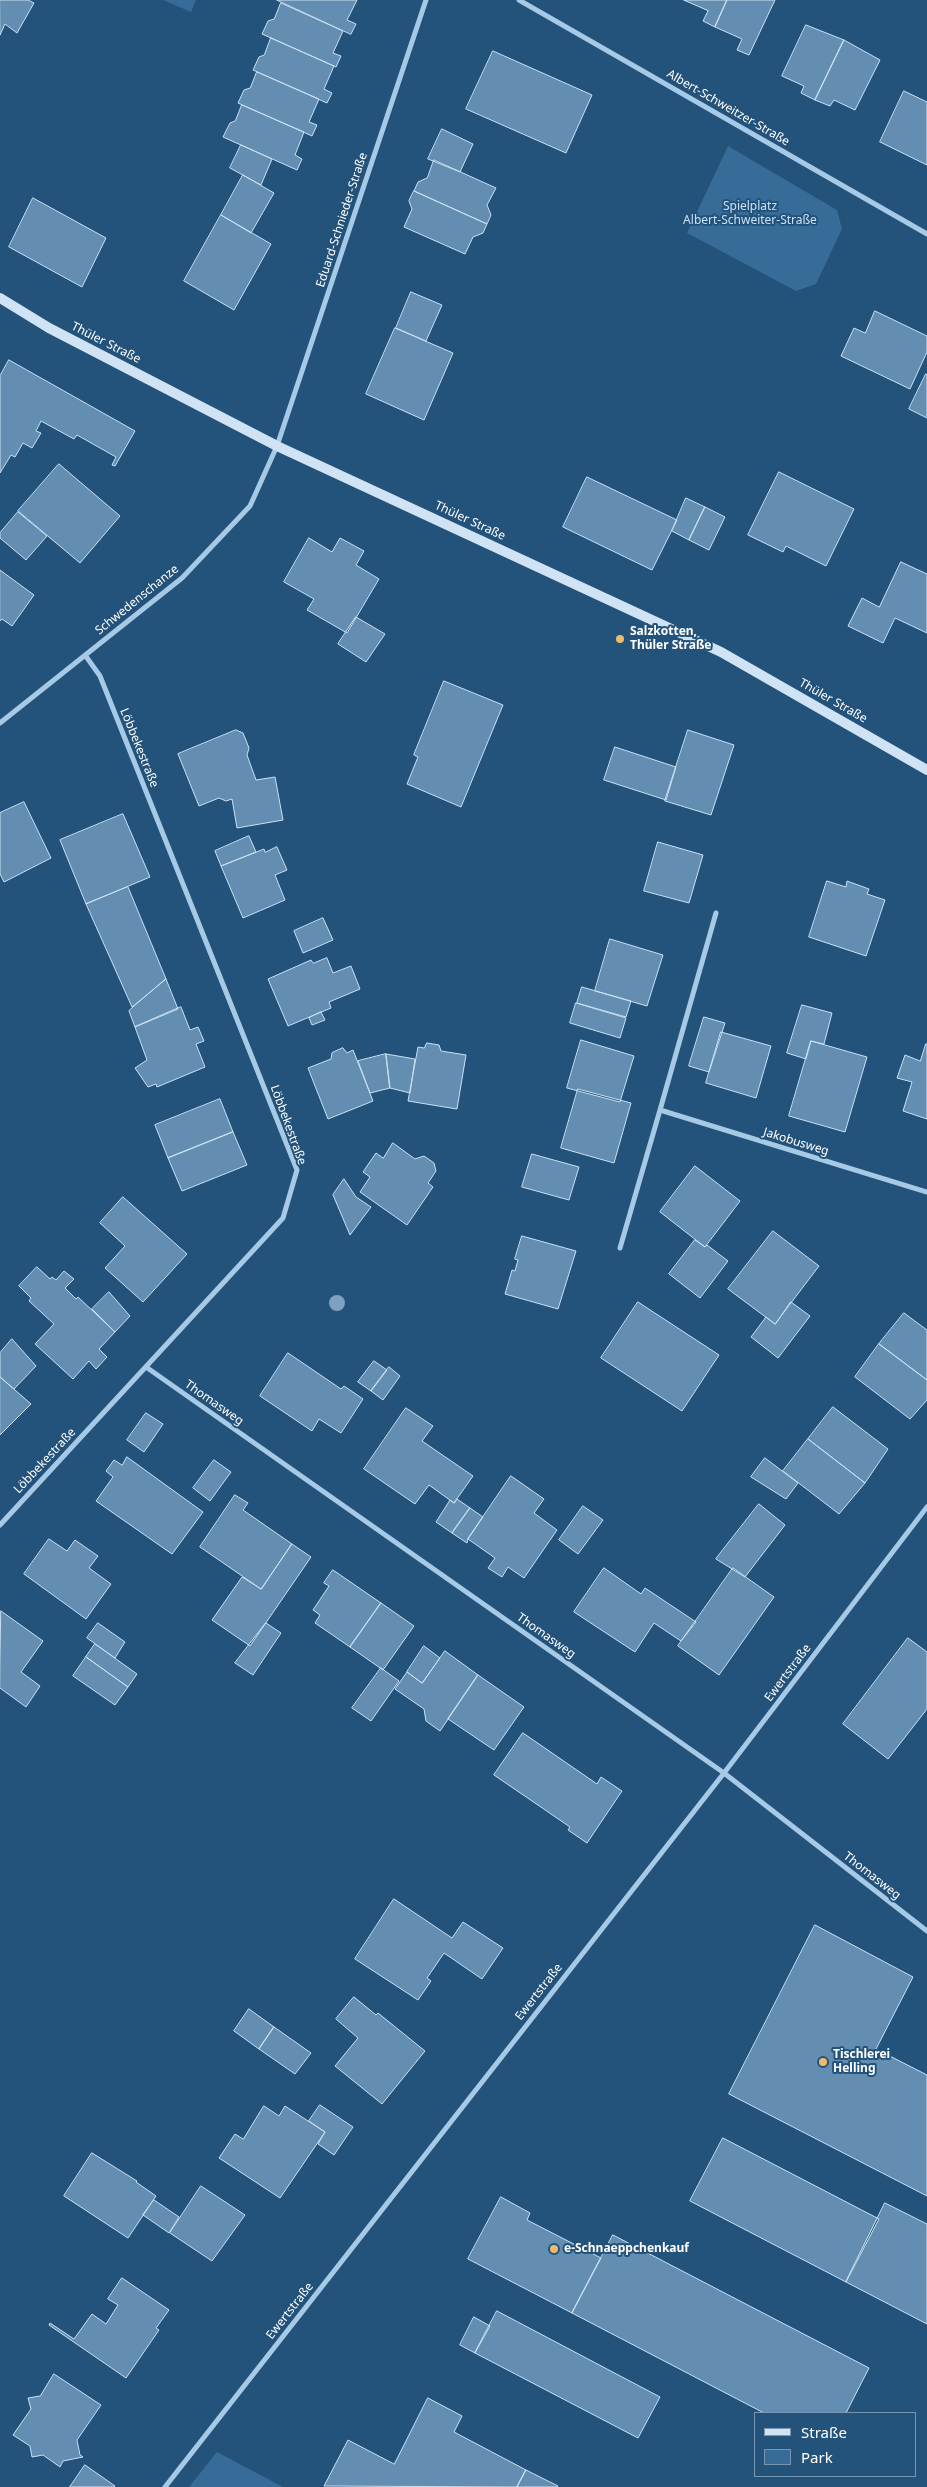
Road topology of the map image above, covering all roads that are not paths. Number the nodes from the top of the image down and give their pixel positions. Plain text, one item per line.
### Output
1 (426, 0) edge
2 (519, 0) edge
3 (927, 234) edge
4 (0, 298) edge
5 (277, 446) junction
6 (85, 656) junction
7 (0, 722) edge
8 (927, 770) edge
9 (716, 913) dead end
10 (660, 1110) junction
11 (927, 1192) edge
12 (620, 1248) dead end
13 (146, 1367) junction
14 (927, 1507) edge
15 (0, 1525) edge
16 (724, 1773) junction
17 (927, 1931) edge
18 (165, 2487) edge

1 - 5 street, Eduard-Schnieder-Straße
2 - 3 street, Albert-Schweitzer-Straße
4 - 5 main road, Thüler Straße
5 - 6 street, Schwedenschanze
5 - 8 main road, Thüler Straße
6 - 7 street, Schwedenschanze
6 - 13 street, Löbbekestraße
9 - 10 street
10 - 11 street, Jakobusweg
10 - 12 street
13 - 15 street, Löbbekestraße
13 - 16 street, Thomasweg
14 - 16 street, Ewertstraße
16 - 17 street, Thomasweg
16 - 18 street, Ewertstraße

